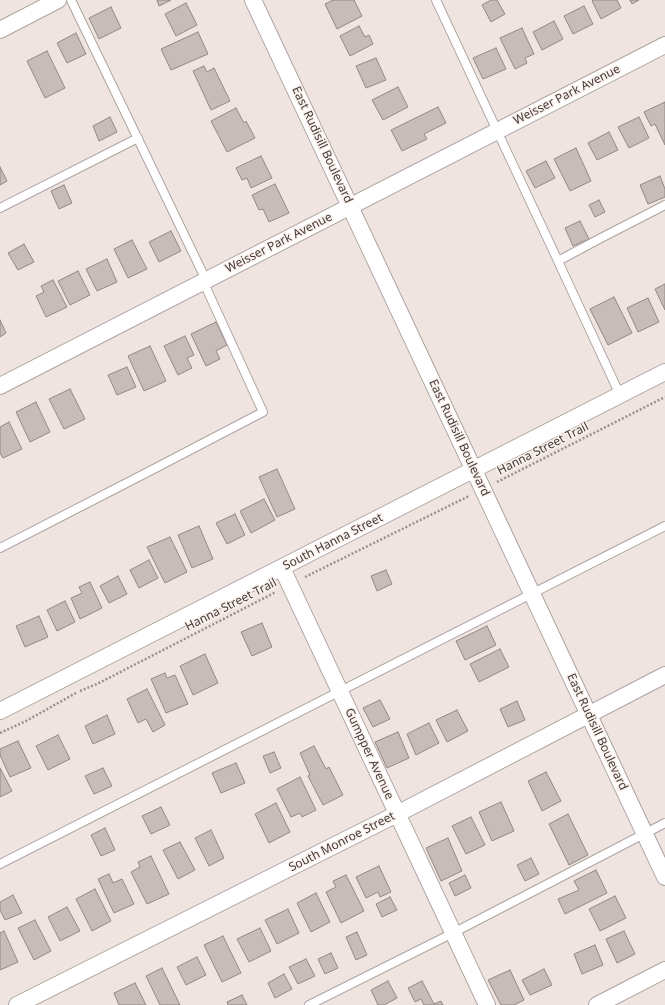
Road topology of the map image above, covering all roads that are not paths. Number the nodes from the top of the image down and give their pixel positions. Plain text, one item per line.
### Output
1 (58, 0) edge
2 (71, 0) edge
3 (253, 0) edge
4 (436, 0) edge
5 (0, 30) edge
6 (665, 45) edge
7 (497, 131) junction
8 (138, 138) junction
9 (665, 205) edge
10 (350, 206) junction
11 (0, 208) edge
12 (558, 261) junction
13 (205, 281) junction
14 (665, 372) edge
15 (0, 386) edge
16 (620, 395) junction
17 (474, 470) junction
18 (665, 526) edge
19 (0, 548) edge
20 (282, 568) junction
21 (532, 594) junction
22 (665, 675) edge
23 (340, 691) junction
24 (0, 711) edge
25 (588, 714) junction
26 (397, 814) junction
27 (665, 823) edge
28 (645, 833) junction
29 (0, 864) edge
30 (665, 877) edge
31 (453, 933) junction
32 (665, 970) edge
33 (16, 1005) edge
34 (310, 1005) edge
35 (487, 1005) edge
36 (597, 1005) edge

1 - 5 street
2 - 8 lane
3 - 10 street, East Rudisill Boulevard
4 - 7 lane
6 - 7 street, Weisser Park Avenue
7 - 10 street, Weisser Park Avenue
7 - 12 lane
8 - 11 lane
8 - 13 lane
9 - 12 lane
10 - 13 street, Weisser Park Avenue
10 - 17 street, East Rudisill Boulevard
12 - 16 lane
13 - 15 street, Weisser Park Avenue
13 - 19 lane
14 - 16 street, South Hanna Street
16 - 17 street, South Hanna Street
17 - 20 street, South Hanna Street
17 - 21 street, East Rudisill Boulevard
18 - 21 lane
20 - 23 street, Gumpper Avenue
20 - 24 street, South Hanna Street
21 - 23 lane
21 - 25 street, East Rudisill Boulevard
22 - 25 street, South Monroe Street
23 - 26 street, Gumpper Avenue
23 - 29 lane
25 - 26 street, South Monroe Street
25 - 28 street, East Rudisill Boulevard
26 - 31 street, Gumpper Avenue
26 - 33 street, South Monroe Street
27 - 28 lane
28 - 30 street, East Rudisill Boulevard
28 - 31 lane
31 - 34 lane
31 - 35 street, Gumpper Avenue
32 - 36 street

